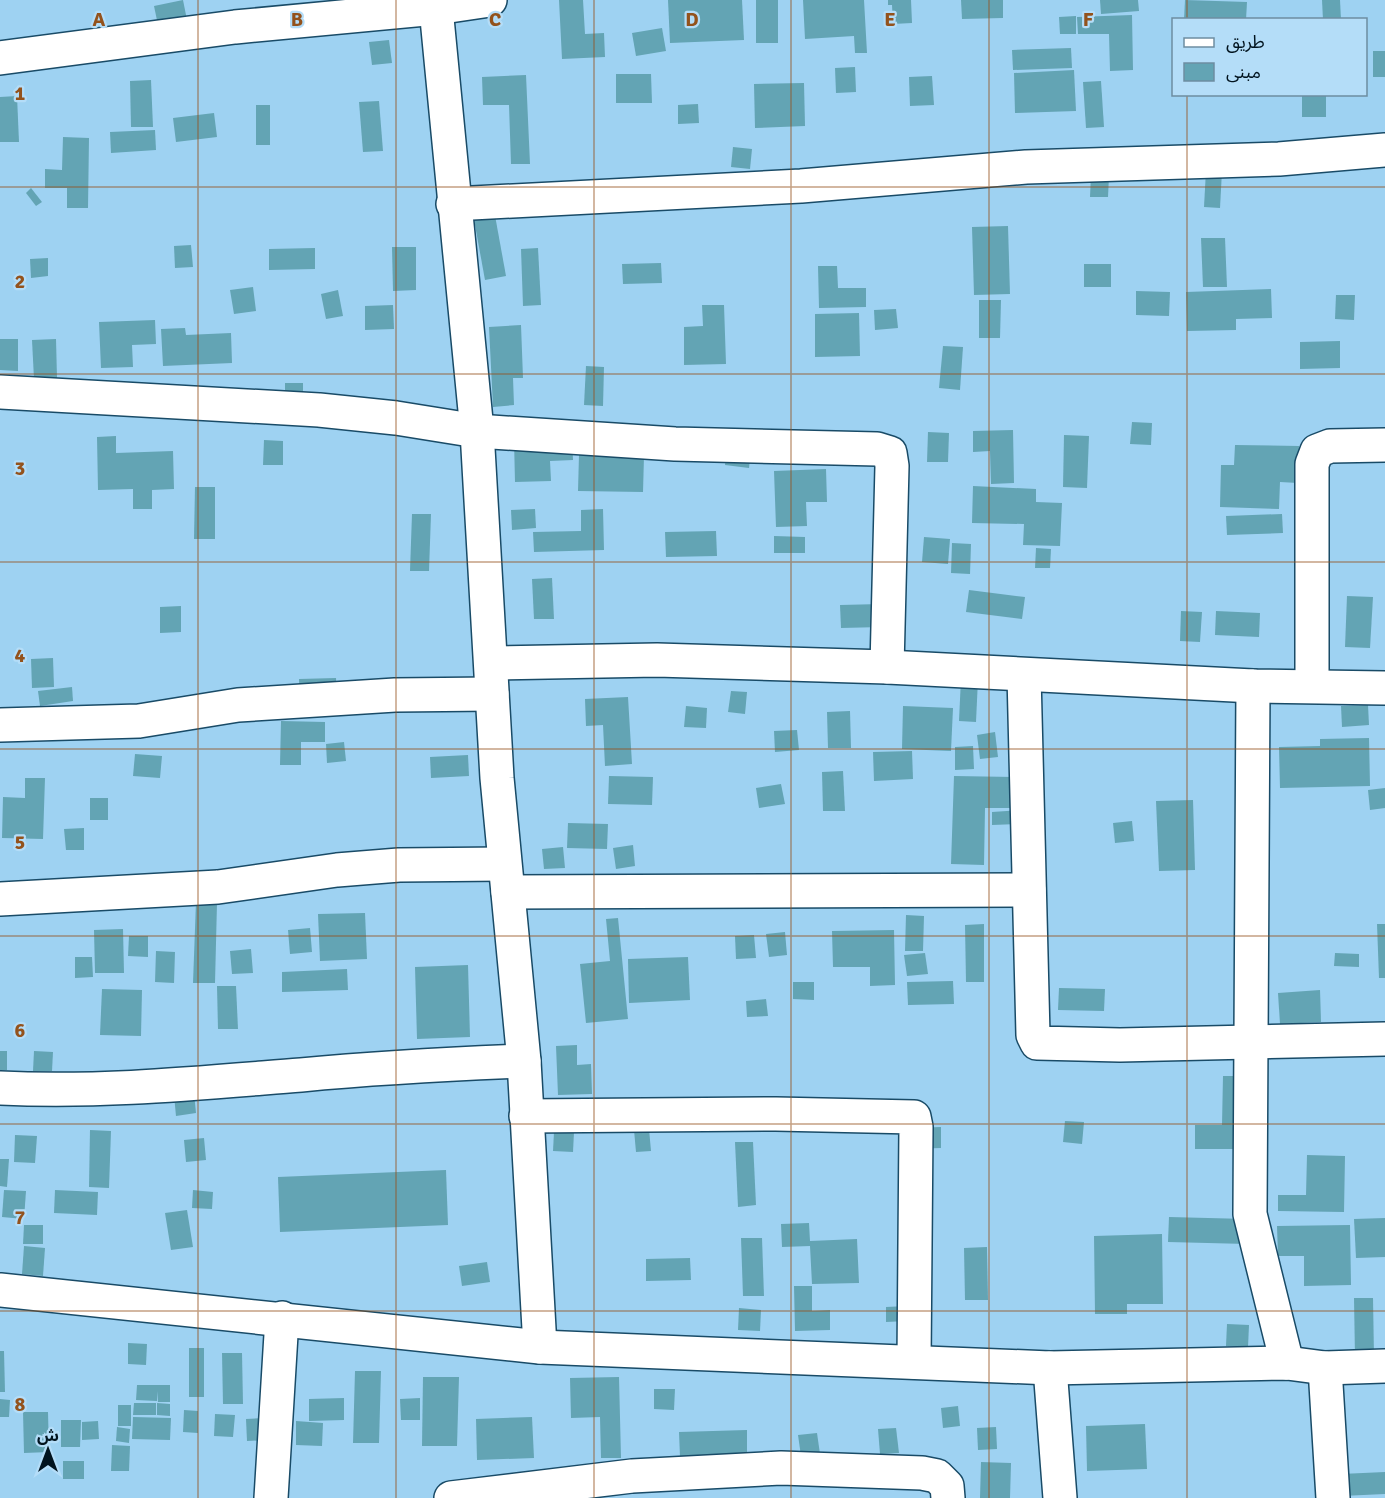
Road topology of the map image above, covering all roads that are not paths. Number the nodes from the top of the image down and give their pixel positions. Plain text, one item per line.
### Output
1 (490, 0) edge
2 (417, 6) edge
3 (0, 58) edge
4 (1385, 150) edge
5 (453, 204) junction
6 (0, 392) edge
7 (477, 431) junction
8 (1385, 445) edge
9 (887, 667) junction
10 (1024, 675) junction
11 (491, 678) junction
12 (1312, 685) junction
13 (1253, 686) junction
14 (1385, 688) edge
15 (0, 724) edge
16 (506, 878) junction
17 (1029, 890) junction
18 (0, 898) edge
19 (1385, 1039) edge
20 (1251, 1042) junction
21 (524, 1061) junction
22 (0, 1088) edge
23 (526, 1116) junction
24 (0, 1290) edge
25 (282, 1318) junction
26 (540, 1347) junction
27 (914, 1362) junction
28 (1287, 1363) junction
29 (1385, 1366) edge
30 (1050, 1368) junction
31 (1325, 1368) junction
32 (271, 1498) edge
33 (451, 1498) edge
34 (948, 1498) edge
35 (1060, 1498) edge
36 (1333, 1498) edge

1 - 2 street
2 - 3 street
2 - 5 street
4 - 5 street
5 - 7 street
6 - 7 street
7 - 9 street
7 - 11 street
8 - 12 street
9 - 10 street
9 - 11 street
10 - 13 street
10 - 17 street
11 - 15 street
11 - 16 street
12 - 13 street
12 - 14 street
13 - 20 street
16 - 17 street
16 - 18 street
16 - 21 street
17 - 20 street
19 - 20 street
20 - 28 street
21 - 22 street
21 - 23 street
23 - 26 street
23 - 27 street
24 - 25 street
25 - 26 street
25 - 32 street
26 - 27 street
27 - 30 street
28 - 30 street
28 - 31 street
29 - 31 street
30 - 35 street
31 - 36 street
33 - 34 street

